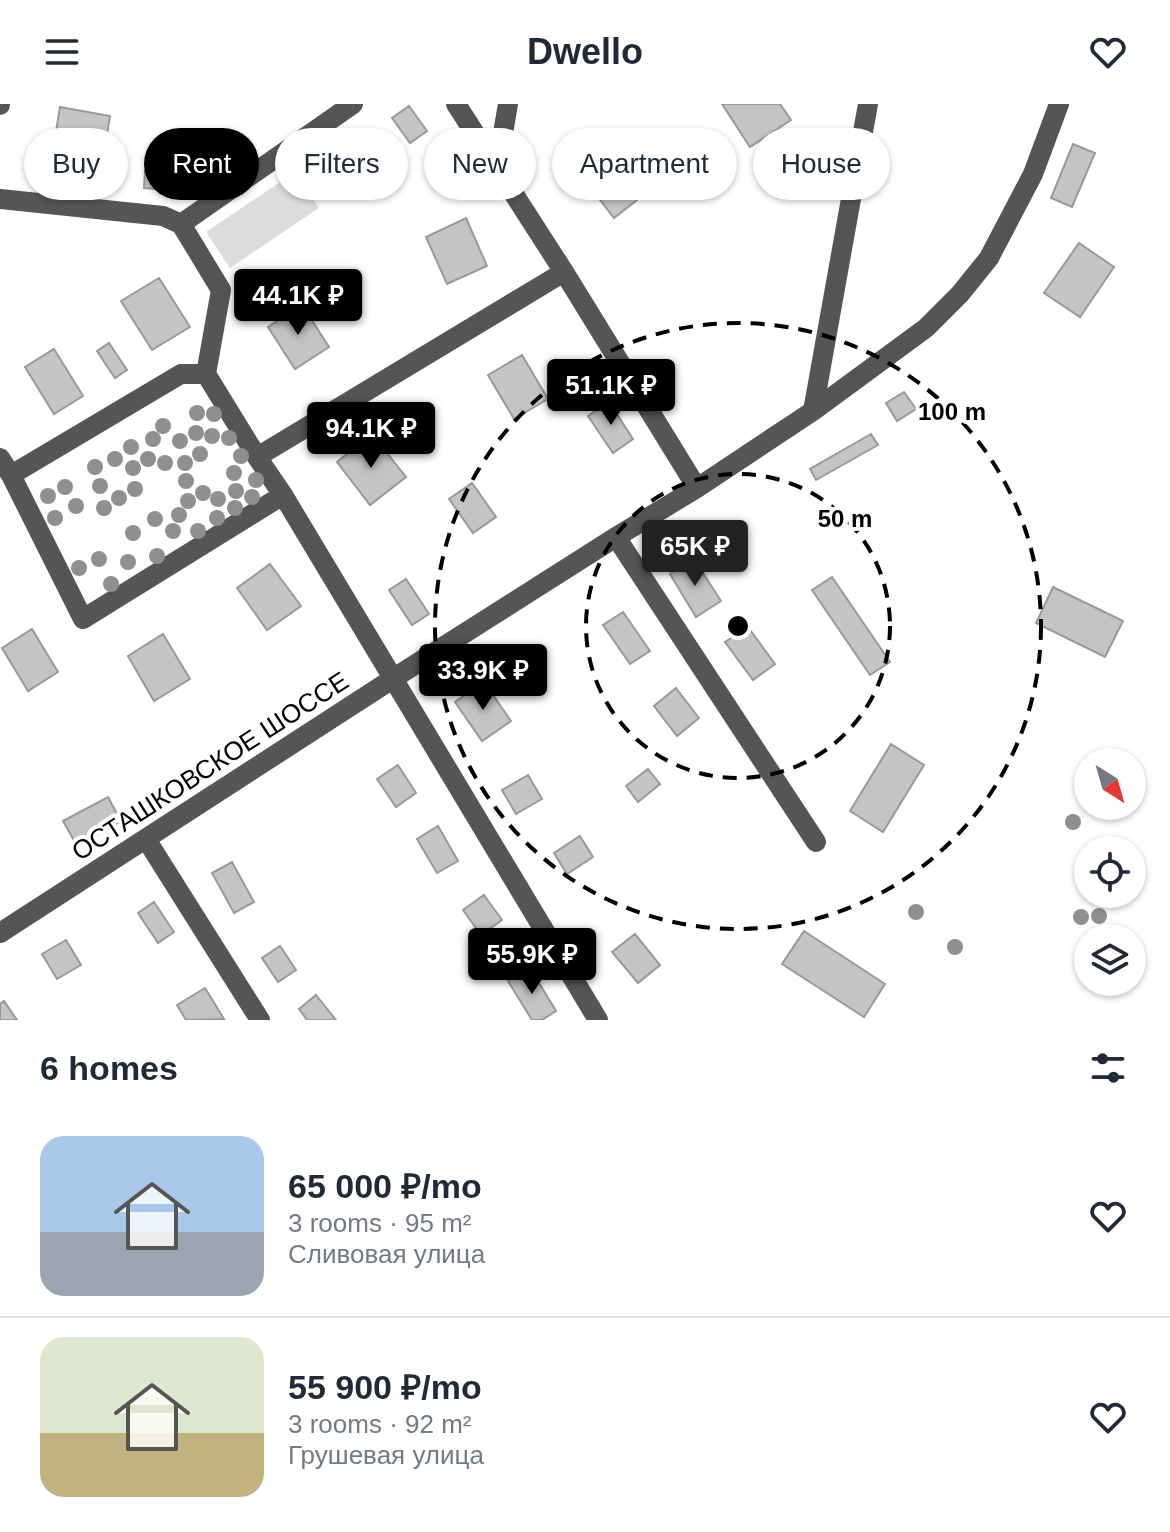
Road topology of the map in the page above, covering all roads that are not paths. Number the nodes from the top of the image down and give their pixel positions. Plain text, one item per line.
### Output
1 (353, 104) edge
2 (456, 104) edge
3 (508, 104) edge
4 (868, 104) edge
5 (1059, 104) edge
6 (471, 128) edge
7 (504, 128) edge
8 (0, 199) edge
9 (518, 200) edge
10 (181, 224) junction
11 (564, 272) junction
12 (206, 374) junction
13 (813, 411) junction
14 (257, 457) junction
15 (5, 467) edge
16 (697, 488) junction
17 (283, 495) junction
18 (616, 537) junction
19 (394, 678) junction
20 (146, 839) junction
21 (816, 842) dead end
22 (0, 933) edge
23 (260, 1020) edge
24 (598, 1020) edge

1 - 10 street
2 - 6 street
3 - 7 street
4 - 13 street
5 - 13 street, ОСТАШКОВСКОЕ ШОССЕ
8 - 10 street
9 - 11 street
10 - 12 street
11 - 14 street
11 - 16 street
12 - 14 street
12 - 15 street
13 - 16 street, ОСТАШКОВСКОЕ ШОССЕ
14 - 17 street
15 - 17 street
16 - 18 street, ОСТАШКОВСКОЕ ШОССЕ
17 - 19 street
18 - 19 street, ОСТАШКОВСКОЕ ШОССЕ
18 - 21 street
19 - 20 street, ОСТАШКОВСКОЕ ШОССЕ
19 - 24 street
20 - 22 street, ОСТАШКОВСКОЕ ШОССЕ
20 - 23 street

